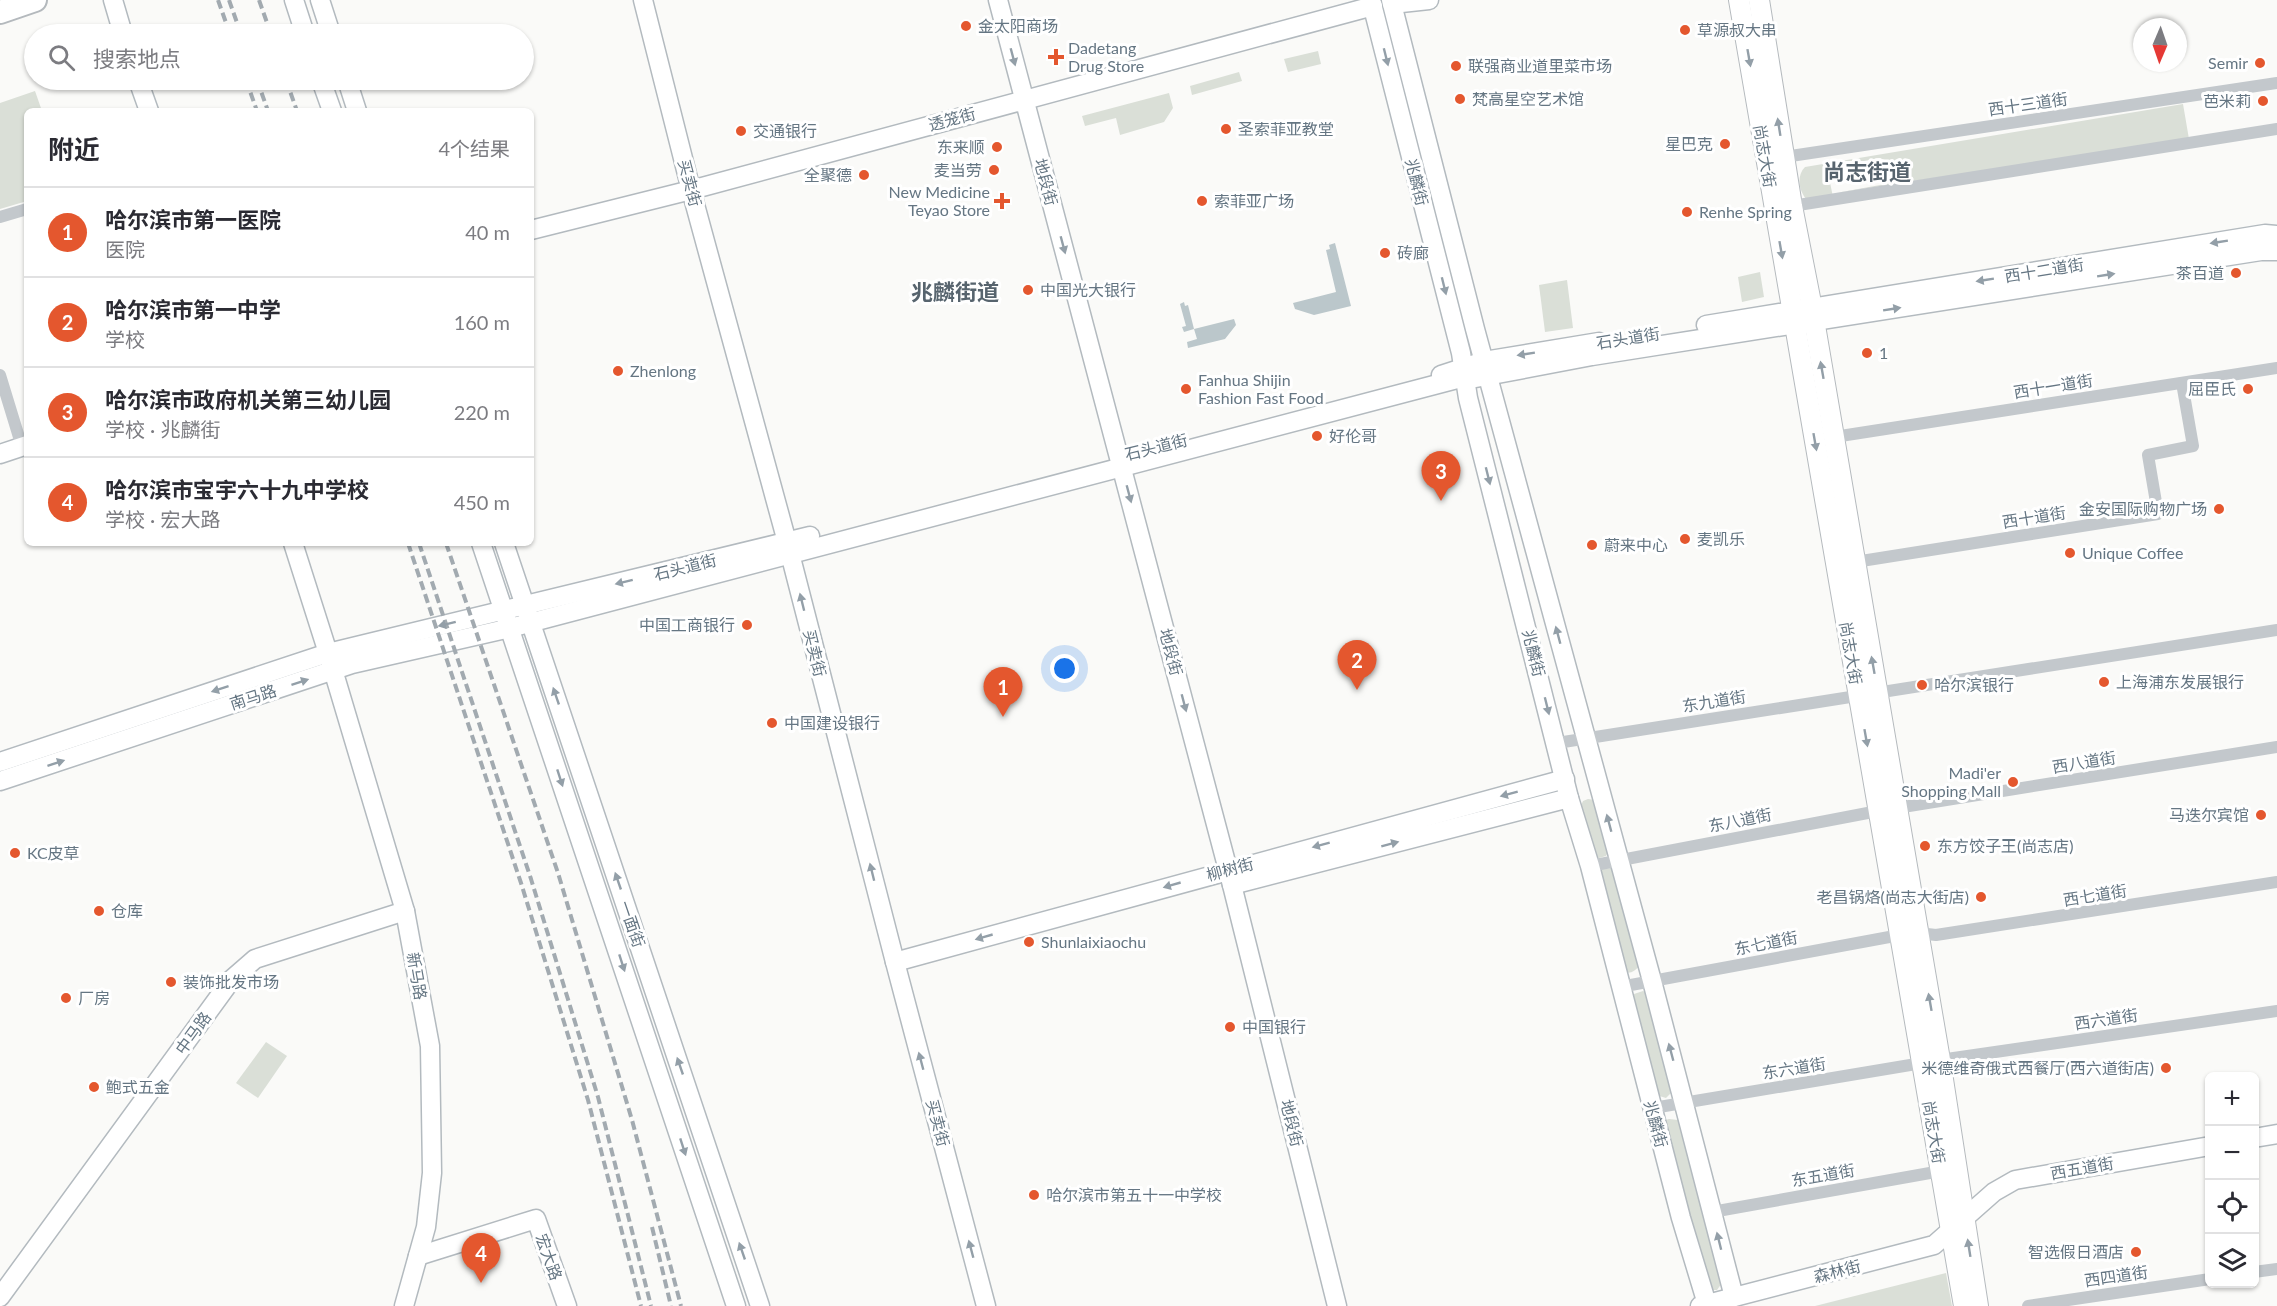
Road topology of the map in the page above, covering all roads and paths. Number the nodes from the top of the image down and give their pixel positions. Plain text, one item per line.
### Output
1 (35, 0) edge
2 (112, 0) edge
3 (294, 0) edge
4 (320, 0) edge
5 (643, 0) edge
6 (998, 0) edge
7 (1429, 0) edge
8 (1739, 0) edge
9 (1759, 0) edge
10 (1391, 2) edge
11 (1372, 3) edge
12 (0, 12) edge
13 (120, 24) edge
14 (302, 24) edge
15 (328, 24) edge
16 (2277, 83) edge
17 (142, 90) edge
18 (325, 90) edge
19 (350, 90) edge
20 (1024, 99) junction
21 (148, 108) edge
22 (331, 108) edge
23 (356, 108) edge
24 (2277, 129) edge
25 (1784, 157) junction
26 (691, 190) junction
27 (1792, 206) junction
28 (24, 210) edge
29 (0, 217) edge
30 (534, 229) edge
31 (2277, 234) edge
32 (2277, 251) edge
33 (1803, 316) junction
34 (1486, 368) junction
35 (2277, 368) edge
36 (1465, 373) junction
37 (0, 375) edge
38 (2181, 383) junction
39 (1834, 436) junction
40 (24, 443) edge
41 (24, 446) edge
42 (0, 454) edge
43 (1121, 462) junction
44 (294, 546) edge
45 (482, 546) edge
46 (505, 546) edge
47 (789, 548) junction
48 (1855, 562) junction
49 (504, 610) junction
50 (529, 614) junction
51 (510, 628) junction
52 (2277, 630) edge
53 (331, 662) junction
54 (1868, 694) junction
55 (1586, 738) junction
56 (1557, 743) junction
57 (2277, 747) edge
58 (0, 762) edge
59 (1565, 779) junction
60 (0, 781) edge
61 (1569, 798) junction
62 (1888, 810) junction
63 (1619, 860) junction
64 (1590, 866) junction
65 (1230, 878) junction
66 (2277, 882) edge
67 (405, 911) junction
68 (1909, 934) junction
69 (895, 962) junction
70 (1652, 981) junction
71 (1620, 987) junction
72 (2277, 1011) edge
73 (1931, 1062) junction
74 (1684, 1103) junction
75 (1653, 1108) junction
76 (2277, 1134) edge
77 (2259, 1137) edge
78 (2205, 1147) edge
79 (1941, 1171) junction
80 (1712, 1212) junction
81 (524, 1222) junction
82 (1958, 1223) junction
83 (418, 1256) junction
84 (2277, 1269) edge
85 (2259, 1271) edge
86 (2205, 1280) edge
87 (0, 1297) edge
88 (1734, 1297) junction
89 (1703, 1305) edge
90 (404, 1306) edge
91 (555, 1306) edge
92 (567, 1306) edge
93 (736, 1306) edge
94 (760, 1306) edge
95 (986, 1306) edge
96 (1337, 1306) edge
97 (1964, 1306) edge
98 (1978, 1306) edge
99 (2028, 1306) edge

1 - 12 highway
2 - 13 main road
3 - 14 main road
4 - 15 main road
5 - 26 main road, 买卖街
6 -> 20 main road, 地段街
7 - 10 main road
8 -> 33 main road, 尚志大街
25 -> 9 main road, 尚志大街
10 - 34 main road, 兆麟街
11 - 20 main road, 透笼街
11 -> 36 main road, 兆麟街
16 - 25 street, 西十三道街
17 - 21 main road
18 - 22 main road
19 - 23 main road
20 - 26 main road, 透笼街
20 -> 43 main road, 地段街
24 - 27 street
25 - 27 main road, 尚志大街
26 - 30 main road, 透笼街
26 - 47 main road, 买卖街
27 - 33 main road, 尚志大街
28 - 29 street
31 -> 33 main road, 西十二道街
33 -> 32 main road, 西十二道街
33 - 34 main road, 石头道街
39 -> 33 main road, 尚志大街
33 -> 54 main road, 尚志大街
34 - 36 main road, 石头道街
55 -> 34 main road, 兆麟街
35 - 38 street, 西十一道街
36 - 43 main road, 石头道街
36 -> 56 main road, 兆麟街
37 - 40 street
38 - 39 street, 西十一道街
38 - 48 street, 西十道街
39 - 48 main road, 尚志大街
41 - 42 main road
43 - 47 main road, 石头道街
43 -> 65 main road, 地段街
44 - 53 main road, 新马路
45 - 49 main road, 一面街
46 - 50 main road, 一面街
47 - 50 main road, 石头道街
69 -> 47 main road, 买卖街
54 -> 48 main road, 尚志大街
49 - 50 main road, 石头道街
49 - 51 main road, 一面街
49 -> 53 main road, 南马路
50 - 51 main road, 石头道街
94 -> 50 main road, 一面街
51 - 53 main road, 南马路
51 -> 93 main road, 一面街
52 - 54 street, 东九道街
53 -> 58 main road, 南马路
60 -> 53 main road, 南马路
53 - 67 main road, 新马路
54 - 55 street, 东九道街
54 - 62 main road, 尚志大街
55 - 56 street, 东九道街
63 -> 55 main road, 兆麟街
56 - 59 main road, 兆麟街
57 - 62 street, 西八道街
59 - 61 main road, 兆麟街
59 -> 65 main road, 柳树街
61 - 64 main road, 兆麟街
65 -> 61 main road, 柳树街
62 - 63 street, 东八道街
62 - 68 main road, 尚志大街
63 - 64 street, 东八道街
63 - 70 main road, 兆麟街
64 - 71 main road, 兆麟街
65 -> 69 main road, 柳树街
65 - 96 main road, 地段街
66 - 68 street, 西七道街
67 - 83 main road, 新马路
67 - 87 main road, 中马路
68 - 70 street, 东七道街
68 - 73 main road, 尚志大街
95 -> 69 main road, 买卖街
70 - 71 street, 东七道街
74 -> 70 main road, 兆麟街
71 - 75 main road, 兆麟街
72 - 73 street, 西六道街
73 - 74 street, 东六道街
73 - 79 main road, 尚志大街
73 - 82 main road, 尚志大街
74 - 75 street, 东六道街
74 - 80 main road, 兆麟街
75 - 89 main road, 兆麟街
76 - 77 main road
78 - 82 main road, 西五道街
79 - 80 street, 东五道街
79 - 82 main road, 尚志大街
88 -> 80 main road, 兆麟街
81 - 83 main road, 宏大路
81 - 91 main road, 宏大路
81 - 92 main road, 宏大路
82 - 88 main road, 森林街
82 - 97 main road, 尚志大街
98 -> 82 main road, 尚志大街
83 - 90 main road, 新马路
84 - 85 street
86 - 99 street, 西四道街
88 - 89 main road, 森林街

